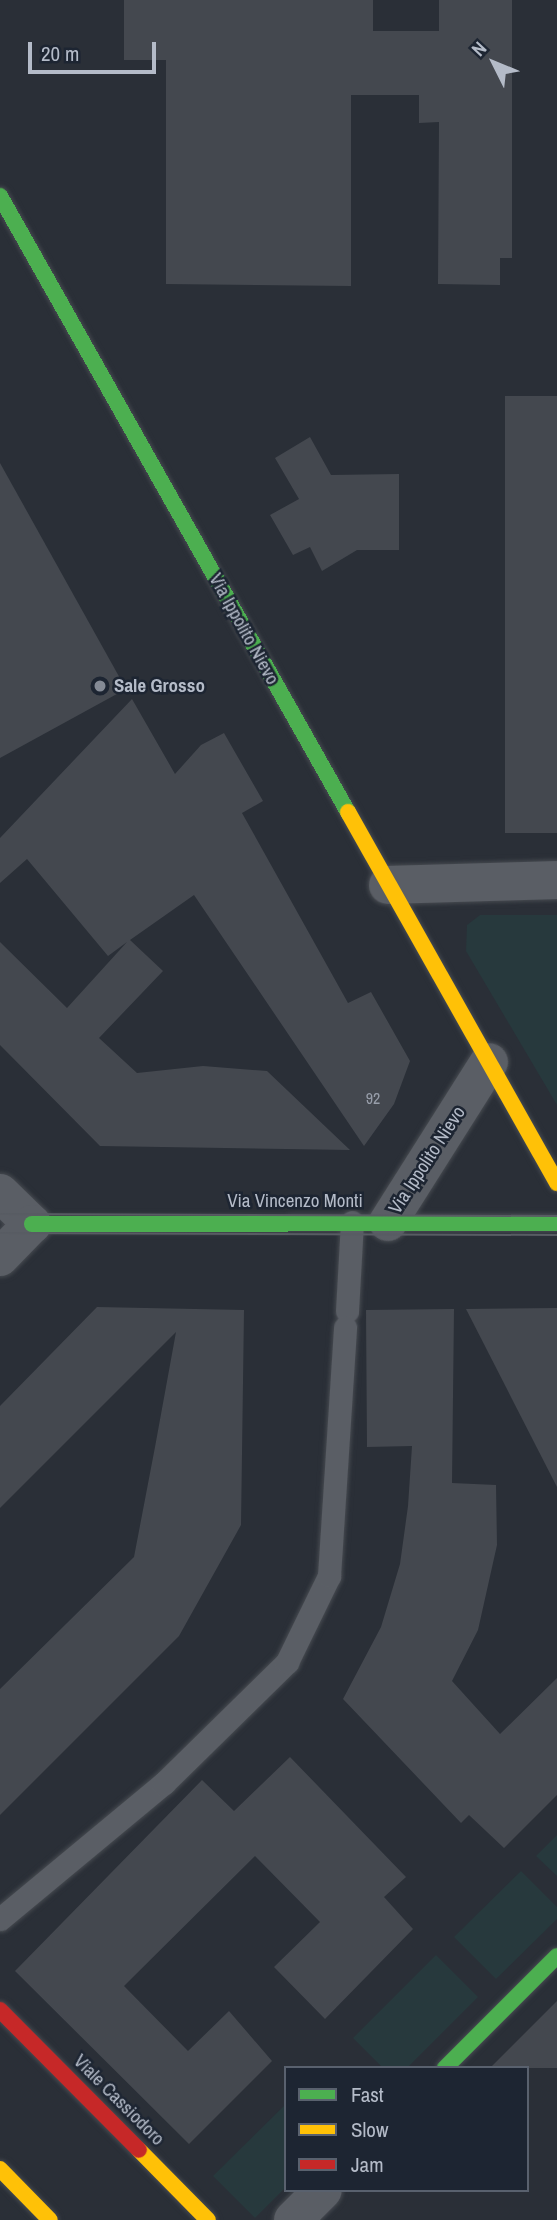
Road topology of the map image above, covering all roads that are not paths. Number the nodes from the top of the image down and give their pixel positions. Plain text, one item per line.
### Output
1 (0, 196) edge
2 (557, 880) edge
3 (388, 885) junction
4 (489, 1062) junction
5 (557, 1183) edge
6 (0, 1192) edge
7 (370, 1222) junction
8 (557, 1223) edge
9 (32, 1224) junction
10 (0, 1257) edge
11 (0, 1919) edge
12 (557, 1956) edge
13 (0, 2010) edge
14 (447, 2066) edge
15 (0, 2169) edge
16 (321, 2192) edge
17 (50, 2220) edge
18 (208, 2220) edge
19 (293, 2220) edge

1 - 3 street, Via Ippolito Nievo
2 - 3 street
3 - 4 street, Via Ippolito Nievo
4 - 5 street, Via Ippolito Nievo
4 - 7 street, Via Ippolito Nievo
6 - 9 street
7 - 8 street, Via Vincenzo Monti
7 - 9 street, Via Vincenzo Monti
7 - 11 lane
9 - 10 street
12 - 14 street
13 - 18 street, Viale Cassiodoro
15 - 17 street
16 - 19 street

